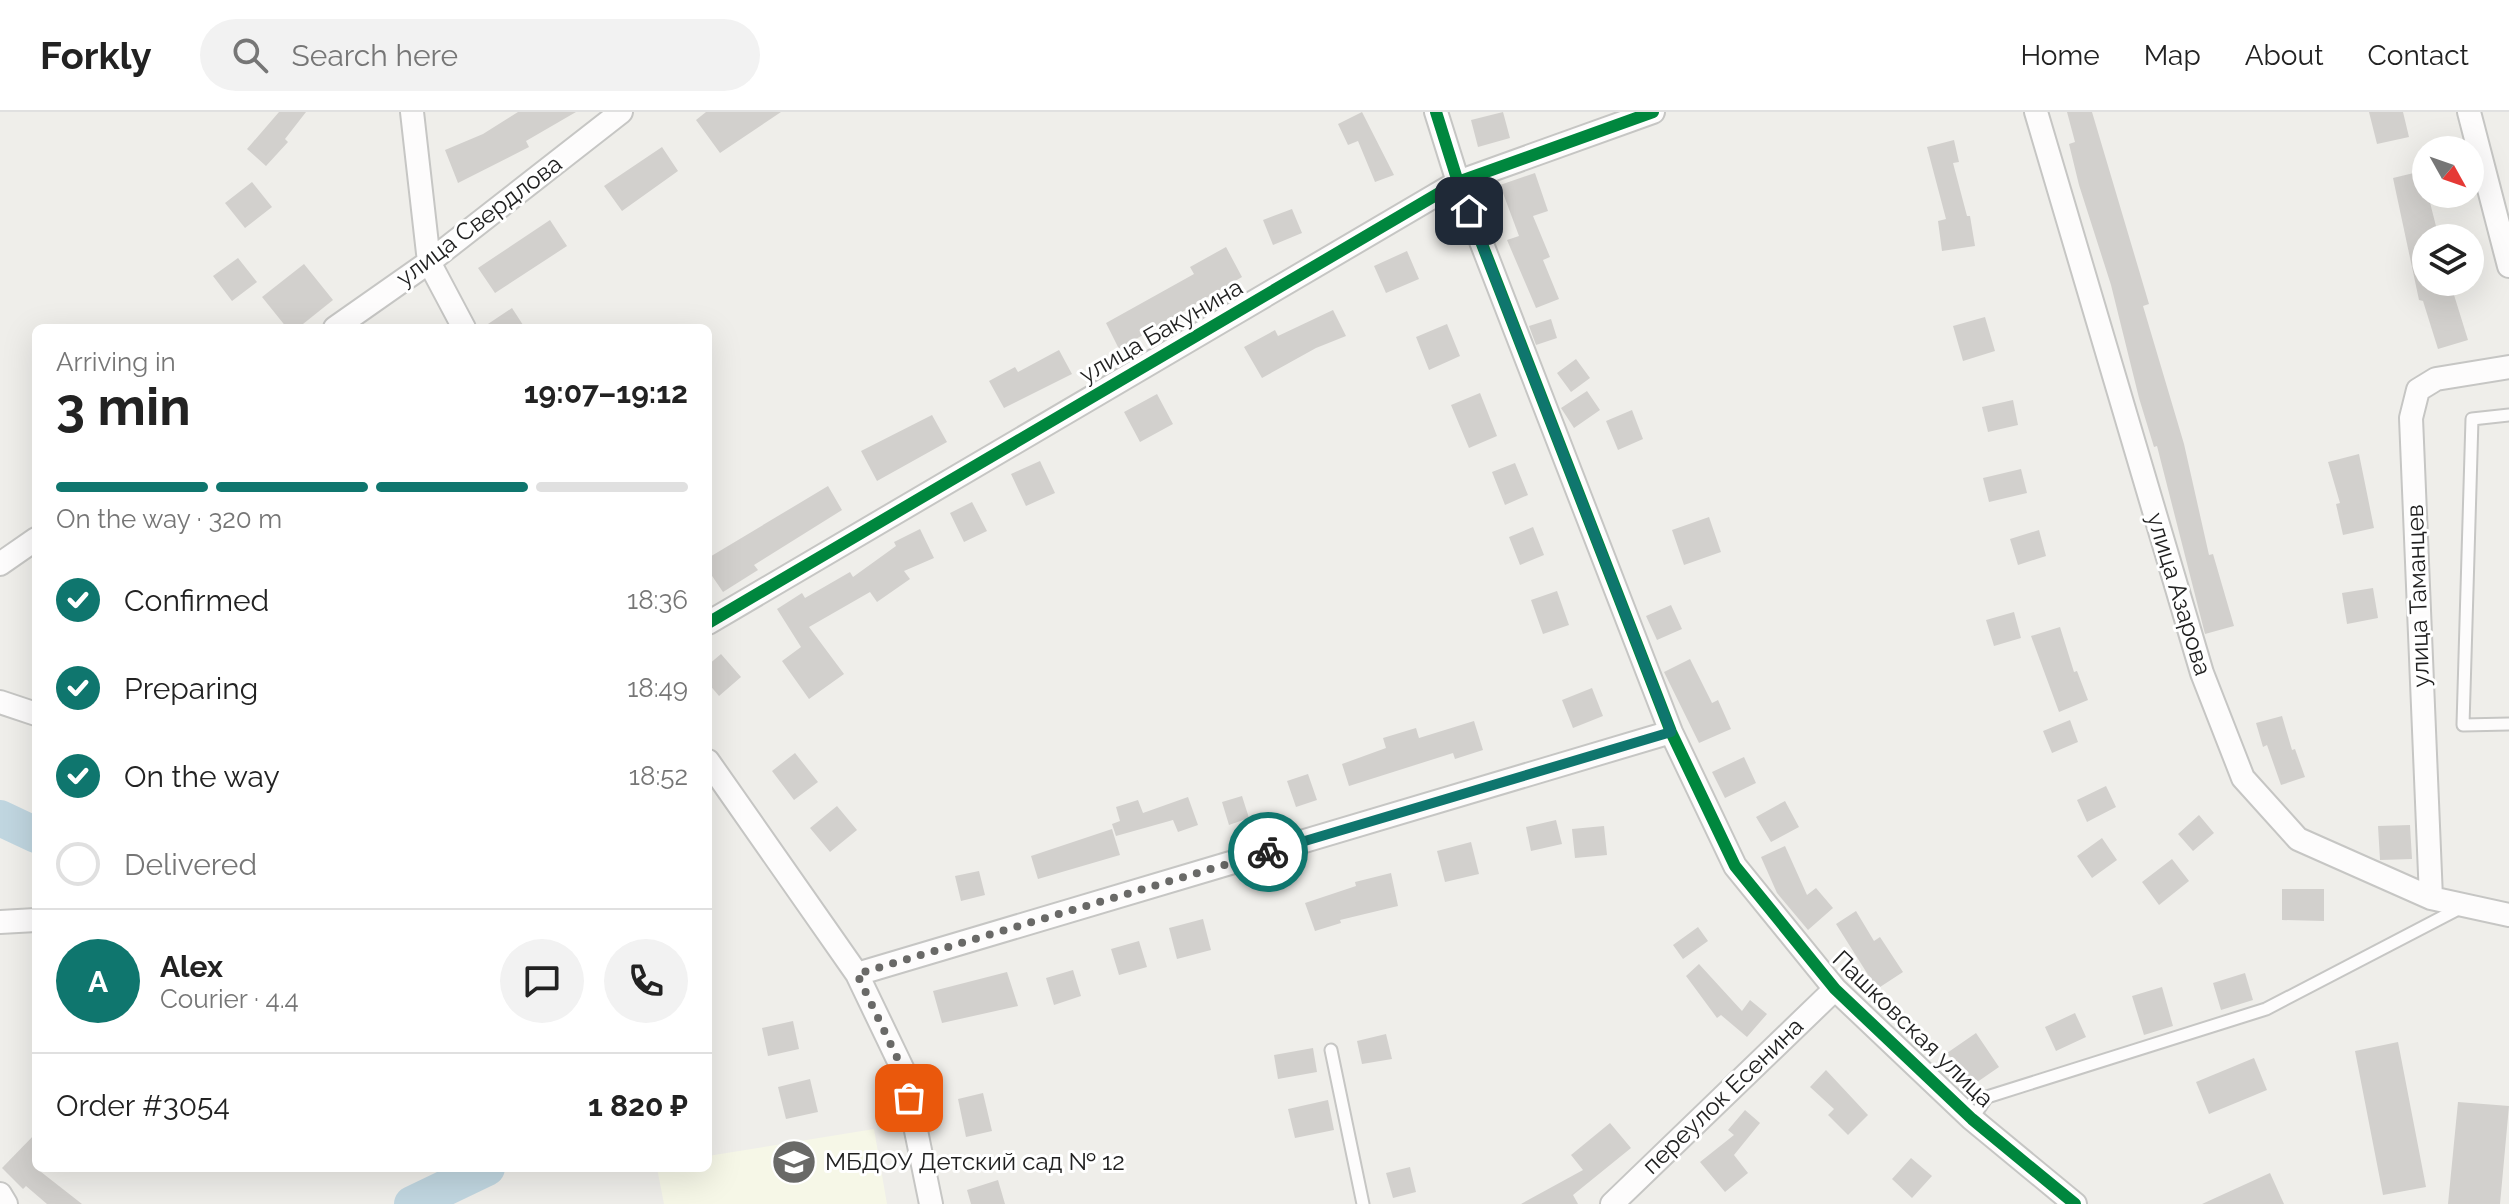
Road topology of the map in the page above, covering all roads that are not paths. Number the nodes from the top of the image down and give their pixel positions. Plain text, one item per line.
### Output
1 (412, 112) edge
2 (621, 112) edge
3 (1436, 112) edge
4 (1653, 112) edge
5 (2036, 112) edge
6 (2469, 112) edge
7 (1458, 182) junction
8 (429, 262) junction
9 (2509, 266) edge
10 (341, 324) edge
11 (462, 324) edge
12 (2509, 367) edge
13 (2509, 415) edge
14 (32, 542) edge
15 (0, 564) edge
16 (712, 621) edge
17 (0, 702) edge
18 (32, 713) edge
19 (2509, 724) edge
20 (1671, 732) junction
21 (712, 767) edge
22 (2431, 898) junction
23 (2460, 908) junction
24 (2509, 915) edge
25 (32, 920) edge
26 (0, 922) edge
27 (857, 974) junction
28 (1835, 989) junction
29 (1331, 1050) dead end
30 (1972, 1119) junction
31 (0, 1194) edge
32 (6, 1204) edge
33 (931, 1204) edge
34 (1363, 1204) edge
35 (1612, 1204) edge
36 (2075, 1204) edge

1 - 8 street
2 - 8 street, улица Свердлова
3 - 7 street, Пашковская улица
4 - 7 street, улица Бакунина
5 - 22 street, улица Азарова
6 - 9 street
7 - 16 street, улица Бакунина
7 - 20 street, Пашковская улица
8 - 10 street, улица Свердлова
8 - 11 street
12 - 22 street, улица Таманцев
13 - 19 lane
14 - 15 street
17 - 18 street
20 - 27 street
20 - 28 street, Пашковская улица
21 - 27 street
22 - 23 street, улица Азарова
23 - 24 street, улица Азарова
23 - 30 lane
25 - 26 street
27 - 33 street
28 - 30 street, Пашковская улица
28 - 35 street, переулок Есенина
29 - 34 lane
30 - 36 street, Пашковская улица
31 - 32 street

